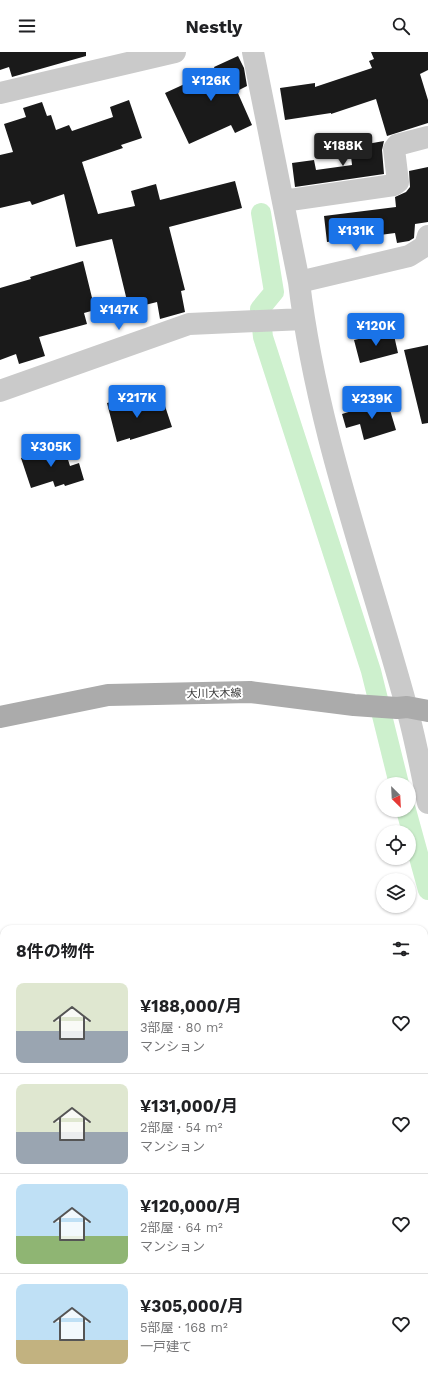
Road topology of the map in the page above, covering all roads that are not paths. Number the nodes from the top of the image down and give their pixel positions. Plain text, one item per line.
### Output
1 (175, 52) edge
2 (253, 52) edge
3 (0, 93) edge
4 (428, 137) edge
5 (283, 201) junction
6 (428, 236) edge
7 (299, 282) junction
8 (304, 319) junction
9 (0, 391) edge
10 (402, 708) junction
11 (428, 711) edge
12 (0, 717) edge
13 (428, 803) edge

1 - 3 street
2 - 5 street
4 - 5 street
5 - 7 street
6 - 7 street
7 - 8 street
8 - 9 street
8 - 10 street
10 - 11 main road, 大川大木線
10 - 12 main road, 大川大木線
10 - 13 street

